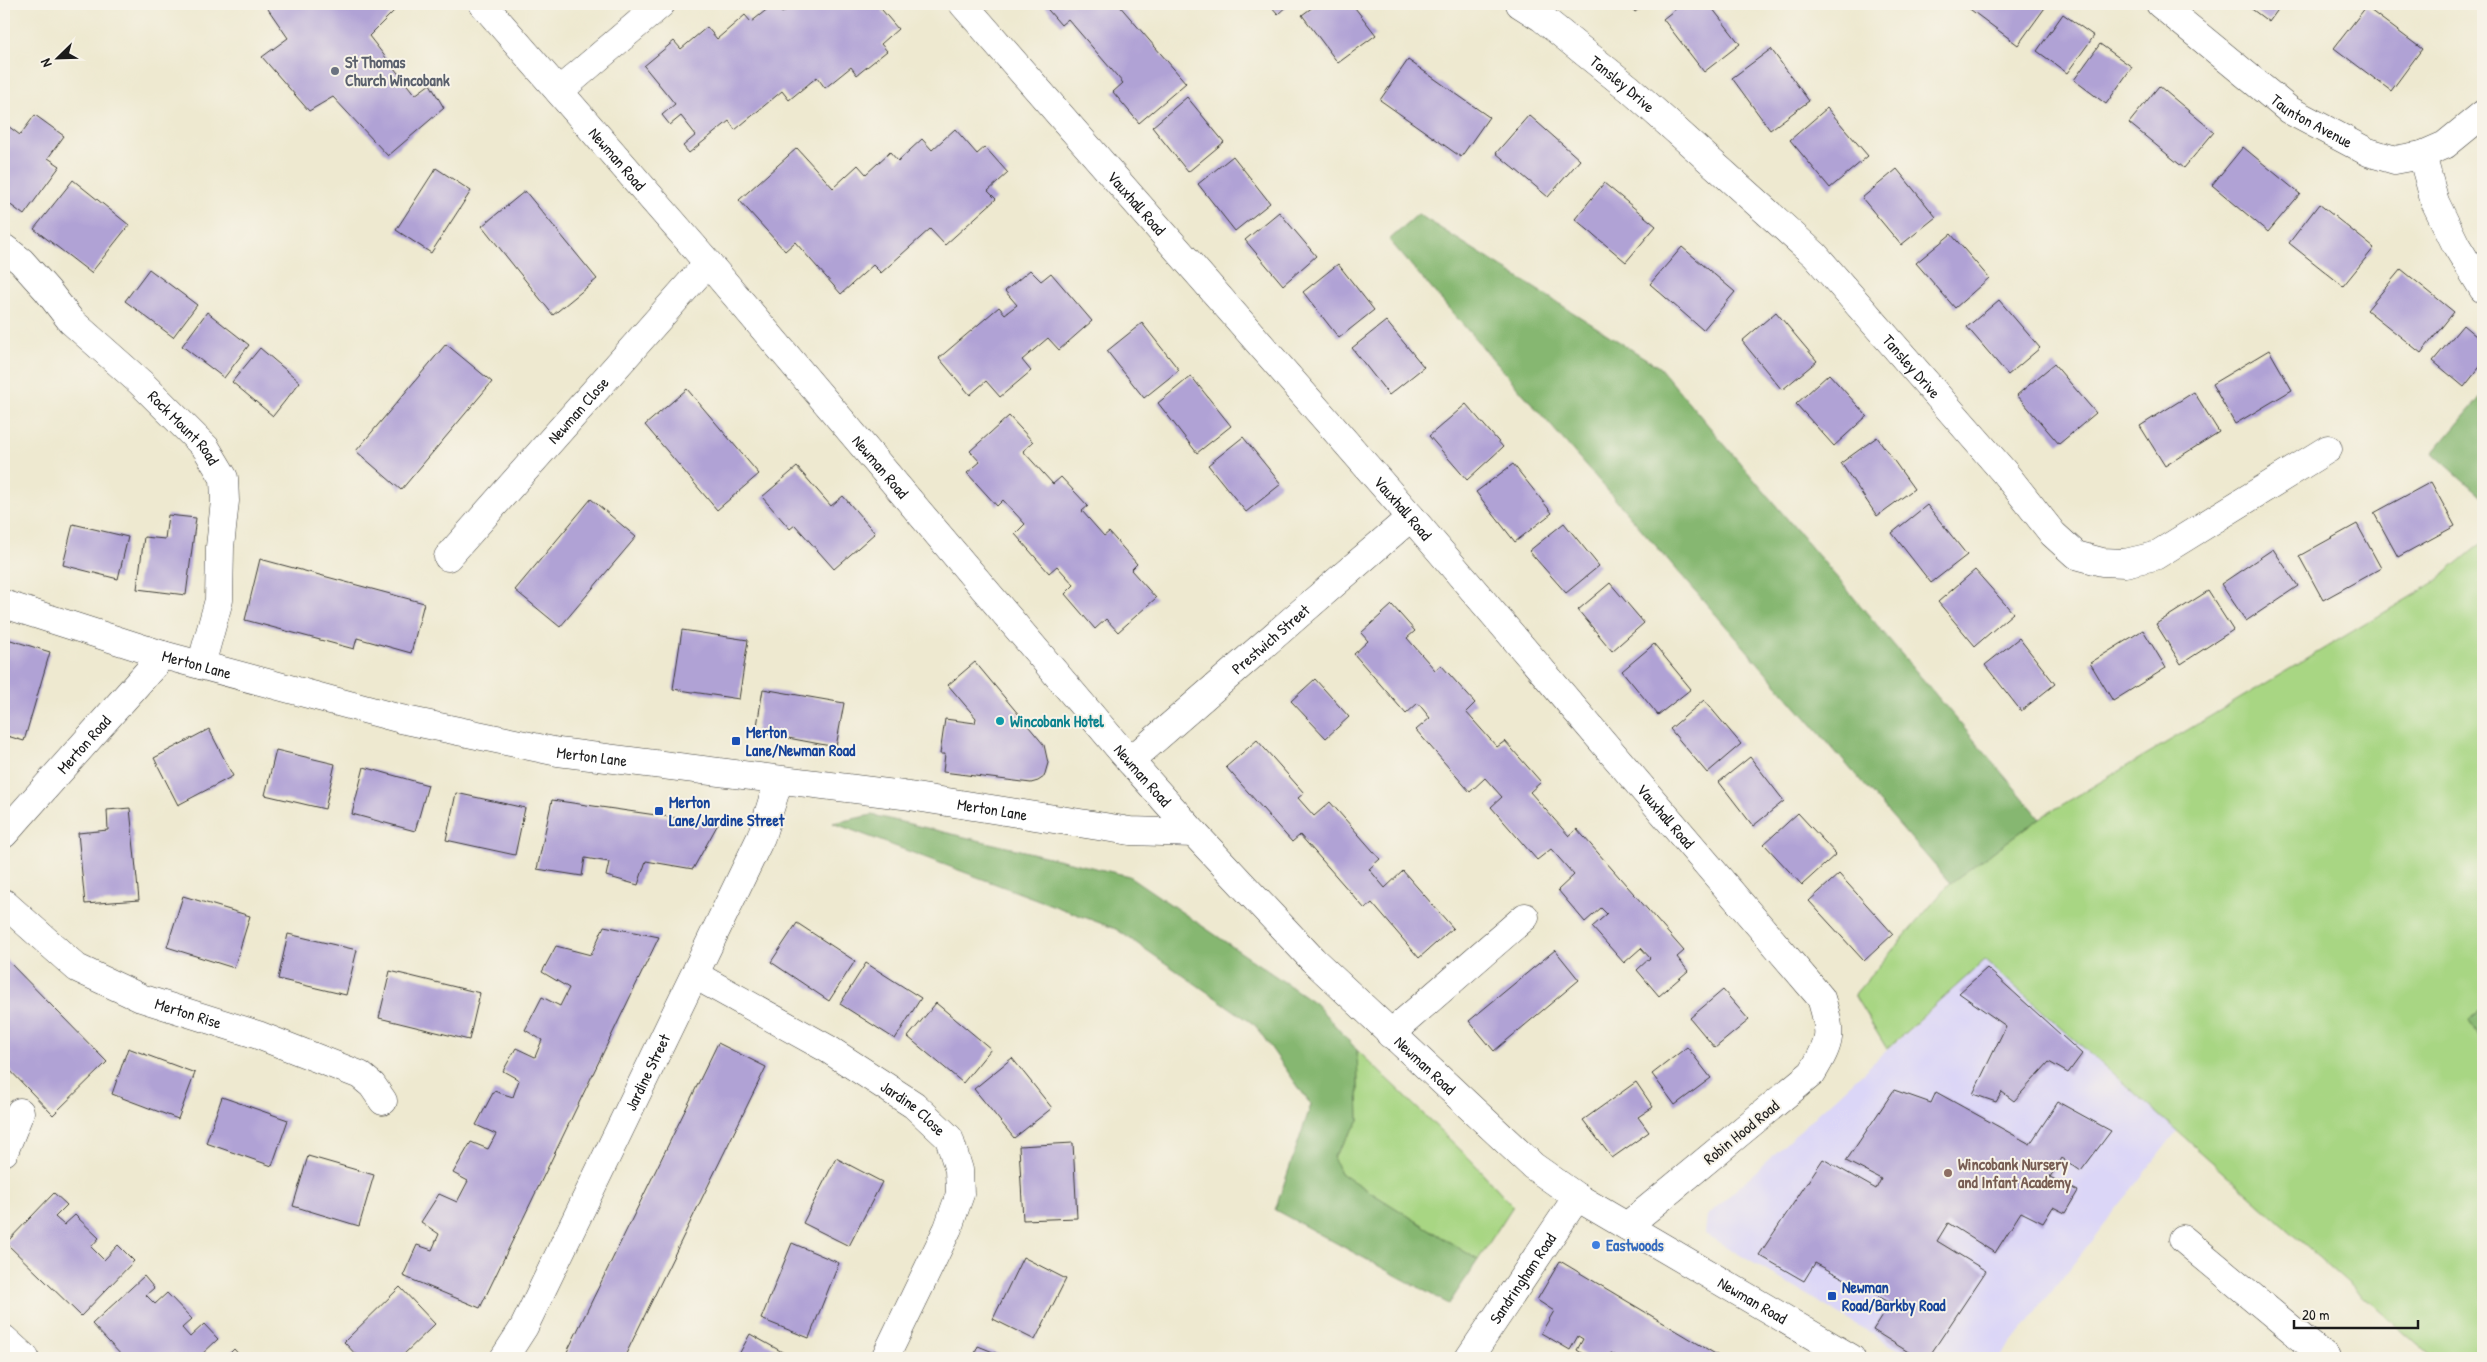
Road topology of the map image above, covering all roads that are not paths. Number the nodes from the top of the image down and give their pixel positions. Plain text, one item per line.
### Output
1 (483, 4) edge
2 (661, 4) edge
3 (963, 4) edge
4 (1520, 4) edge
5 (2160, 4) edge
6 (559, 91) junction
7 (2483, 114) edge
8 (2422, 155) junction
9 (4, 248) edge
10 (708, 263) junction
11 (2483, 289) edge
12 (2328, 449) dead end
13 (1411, 518) junction
14 (448, 557) dead end
15 (4, 604) edge
16 (163, 655) junction
17 (201, 665) junction
18 (1130, 761) junction
19 (779, 780) junction
20 (1194, 833) junction
21 (4, 834) edge
22 (4, 903) edge
23 (1525, 917) dead end
24 (695, 975) junction
25 (1828, 1022) joint
26 (1390, 1034) junction
27 (382, 1101) dead end
28 (20, 1112) dead end
29 (4, 1152) edge
30 (1577, 1197) junction
31 (1627, 1226) junction
32 (2183, 1240) dead end
33 (4, 1339) edge
34 (25, 1358) edge
35 (504, 1358) edge
36 (885, 1358) edge
37 (1470, 1358) edge
38 (1851, 1358) edge
39 (2326, 1358) edge

1 - 6 street, Newman Road
2 - 6 street
3 - 13 street, Vauxhall Road
4 - 12 street, Tansley Drive
5 - 8 street, Taunton Avenue
6 - 10 street, Newman Road
7 - 8 street, Taunton Avenue
8 - 11 street
9 - 17 street, Rock Mount Road
10 - 14 street, Newman Close
10 - 18 street, Newman Road
13 - 18 street, Prestwich Street
13 - 25 street, Vauxhall Road
15 - 16 street, Merton Lane
16 - 17 street, Merton Lane
16 - 21 street, Merton Road
17 - 19 street, Merton Lane
18 - 20 street, Newman Road
19 - 20 street, Merton Lane
19 - 24 street, Jardine Street
20 - 26 street, Newman Road
22 - 27 street, Merton Rise
23 - 26 street
24 - 35 street, Jardine Street
24 - 36 street, Jardine Close
25 - 31 street, Robin Hood Road
26 - 30 street, Newman Road
28 - 29 street
30 - 31 street, Newman Road
30 - 37 street, Sandringham Road
31 - 38 street, Newman Road
32 - 39 street
33 - 34 street

